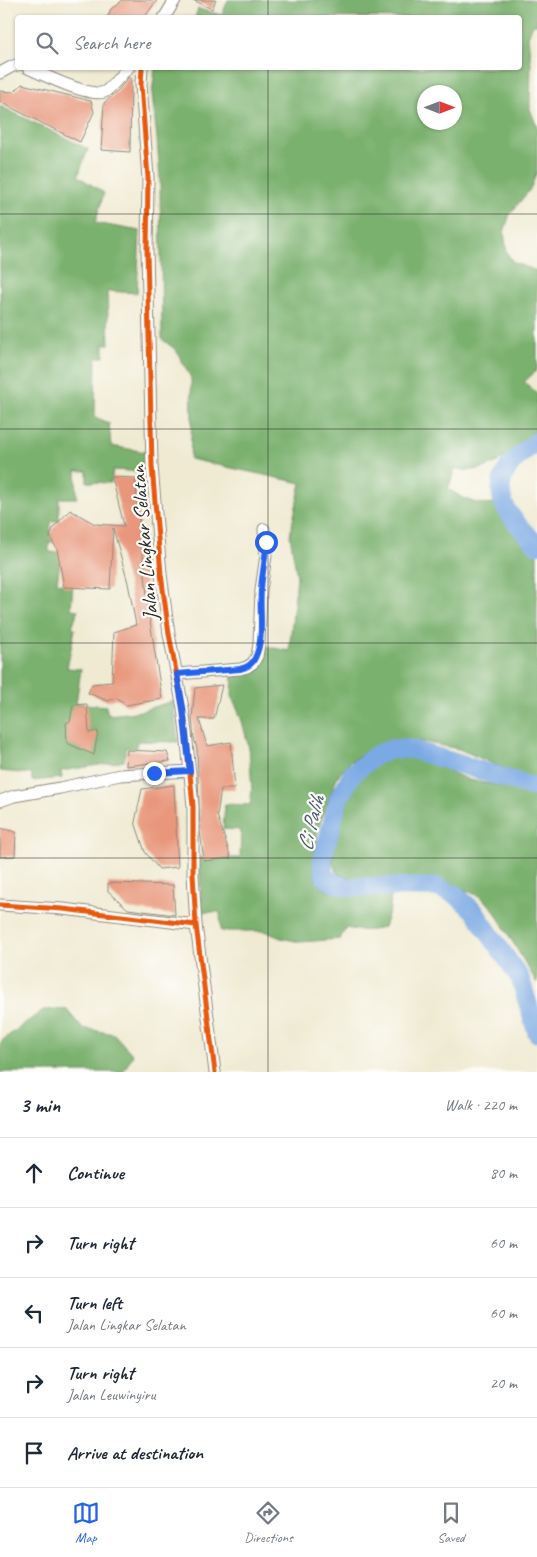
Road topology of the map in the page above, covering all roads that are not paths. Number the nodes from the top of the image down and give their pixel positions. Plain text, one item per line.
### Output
1 (175, 0) edge
2 (166, 15) edge
3 (15, 66) edge
4 (33, 70) edge
5 (126, 70) edge
6 (142, 70) edge
7 (0, 72) edge
8 (264, 529) dead end
9 (177, 674) junction
10 (190, 771) junction
11 (0, 801) edge
12 (0, 905) edge
13 (196, 925) junction
14 (214, 1072) edge

1 - 2 street
3 - 7 street
4 - 5 street
6 - 9 street, Jalan Lingkar Selatan
8 - 9 street
9 - 10 street, Jalan Lingkar Selatan
10 - 11 street
10 - 13 street, Jalan Lingkar Selatan
12 - 13 street
13 - 14 street, Jalan Lingkar Selatan

